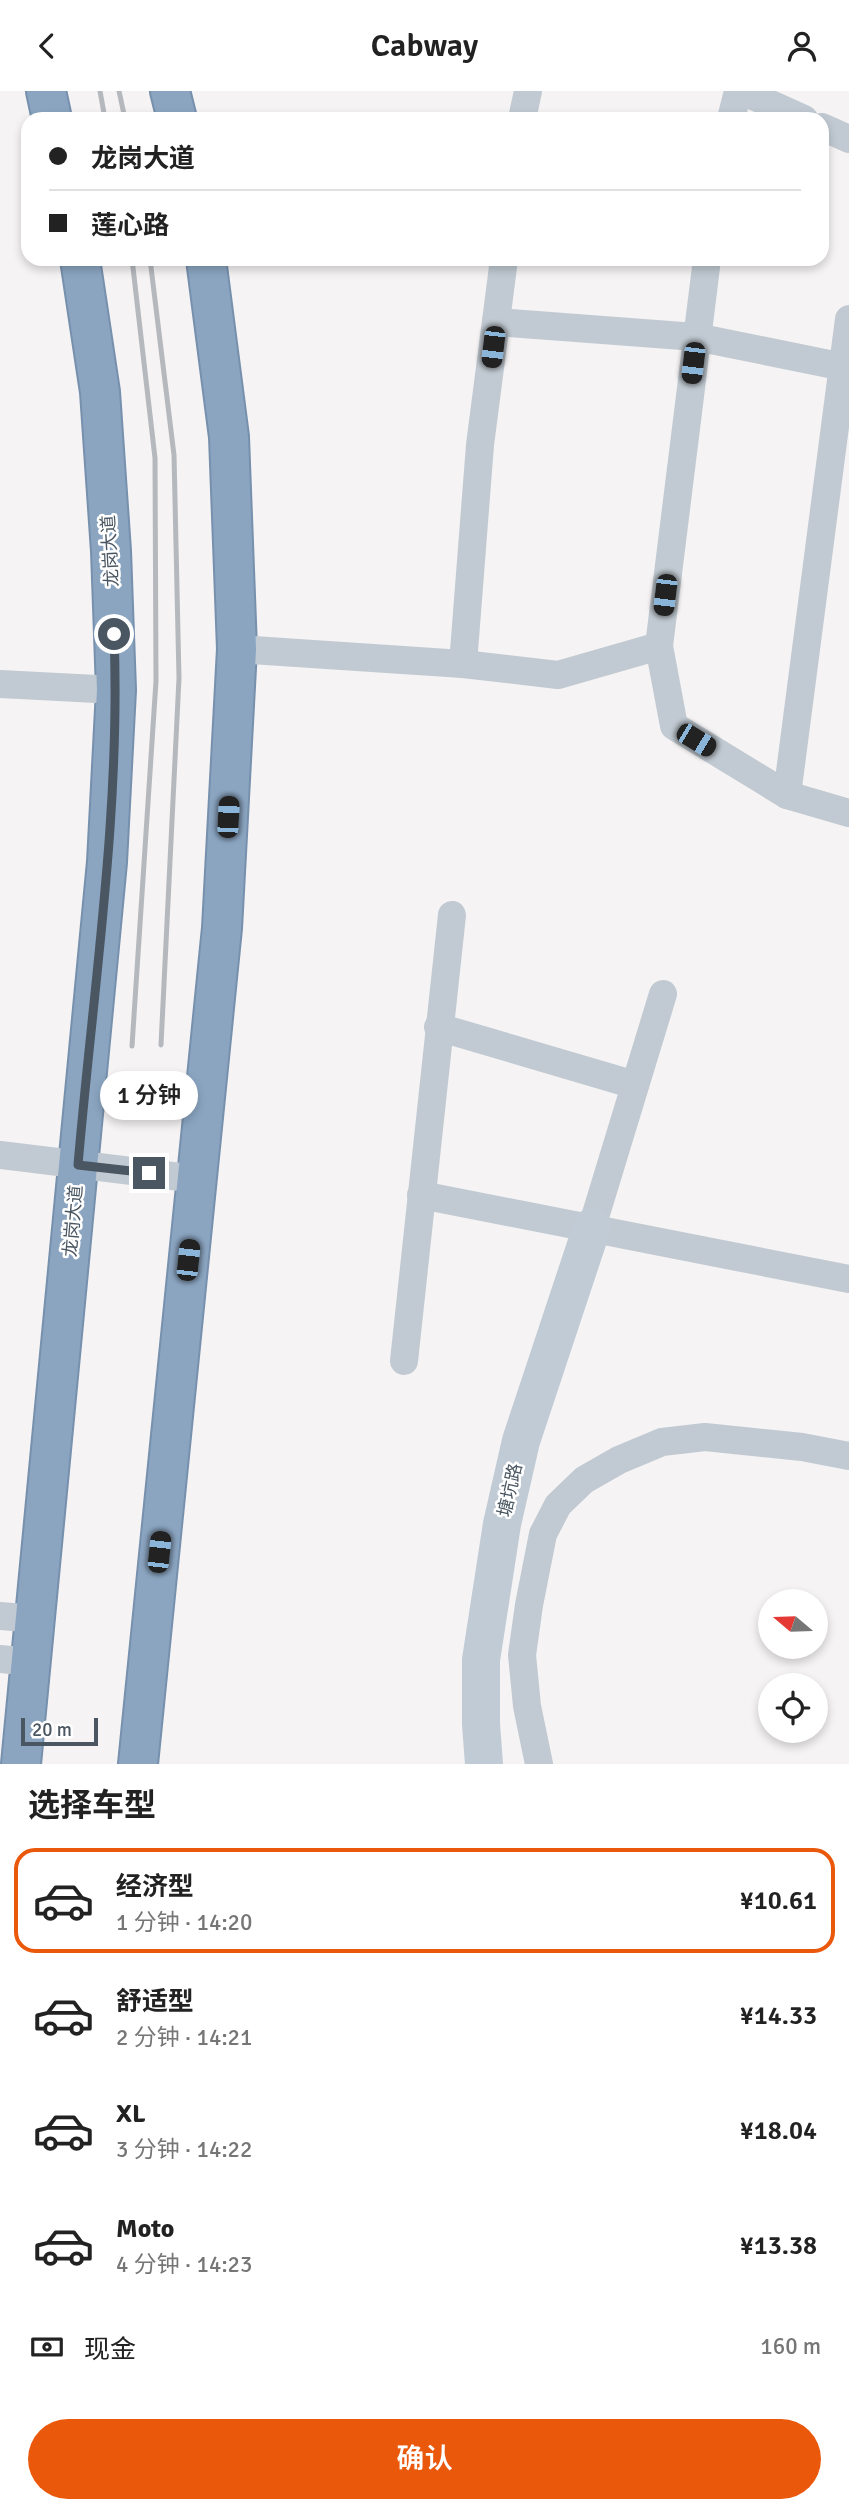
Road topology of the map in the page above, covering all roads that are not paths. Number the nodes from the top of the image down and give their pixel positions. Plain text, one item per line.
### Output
1 (46, 91) edge
2 (170, 91) edge
3 (528, 91) edge
4 (740, 91) edge
5 (50, 112) edge
6 (175, 112) edge
7 (524, 112) edge
8 (734, 112) edge
9 (788, 112) edge
10 (829, 130) edge
11 (849, 139) edge
12 (81, 266) edge
13 (207, 266) edge
14 (503, 266) edge
15 (706, 266) edge
16 (849, 319) edge
17 (496, 323) junction
18 (696, 337) junction
19 (846, 367) edge
20 (659, 646) junction
21 (237, 649) junction
22 (463, 664) junction
23 (0, 684) edge
24 (116, 689) junction
25 (787, 795) junction
26 (849, 813) edge
27 (452, 915) dead end
28 (663, 994) dead end
29 (438, 1027) junction
30 (635, 1085) junction
31 (0, 1155) edge
32 (78, 1165) junction
33 (197, 1179) junction
34 (421, 1195) junction
35 (592, 1227) junction
36 (849, 1279) edge
37 (404, 1361) dead end
38 (849, 1457) edge
39 (18, 1618) edge
40 (16, 1661) edge
41 (21, 1764) edge
42 (138, 1764) edge
43 (484, 1764) edge
44 (539, 1764) edge

1 - 5 highway
2 - 6 highway
3 - 7 street
4 - 8 street
4 - 9 street
10 - 11 street
12 - 24 highway, 龙岗大道
13 - 21 highway
14 - 17 street
15 - 18 street
16 - 19 street
17 - 18 street
17 - 22 street
18 - 19 street
18 - 20 street
19 - 25 street
20 - 22 street
20 - 25 street
21 - 22 street
21 - 33 highway
23 - 24 street
24 - 32 highway, 龙岗大道
25 - 26 street
27 - 29 street
28 - 30 street
29 - 30 street
29 - 34 street
30 - 35 street
31 - 32 street
32 - 33 street
32 - 39 highway, 龙岗大道
33 - 42 highway
34 - 35 street
34 - 37 street
35 - 36 street
35 - 43 street, 塘坑路
38 - 44 street
39 - 40 highway, 龙岗大道
40 - 41 highway, 龙岗大道

